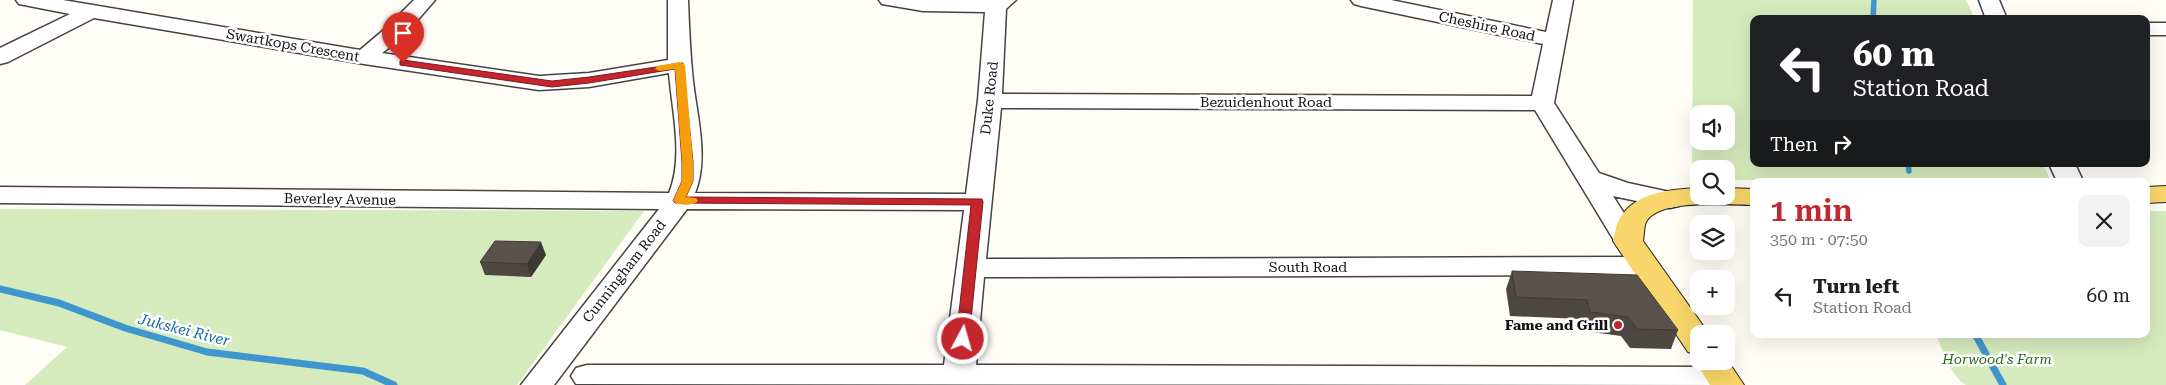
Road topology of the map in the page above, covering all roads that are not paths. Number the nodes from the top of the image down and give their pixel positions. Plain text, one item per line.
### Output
1 (26, 0) edge
2 (425, 0) edge
3 (678, 0) edge
4 (889, 0) edge
5 (1361, 0) edge
6 (1563, 0) edge
7 (1989, 0) edge
8 (1001, 3) edge
9 (91, 11) junction
10 (1995, 15) edge
11 (2150, 29) edge
12 (2166, 29) edge
13 (1554, 40) junction
14 (0, 57) edge
15 (364, 57) junction
16 (680, 65) junction
17 (989, 101) junction
18 (1542, 103) junction
19 (1591, 179) junction
20 (2166, 194) edge
21 (0, 195) edge
22 (2150, 195) edge
23 (1750, 197) edge
24 (1670, 200) junction
25 (679, 201) junction
26 (978, 202) junction
27 (1636, 253) junction
28 (971, 268) junction
29 (1690, 331) edge
30 (1720, 375) edge
31 (587, 376) dead end
32 (958, 380) edge
33 (537, 385) edge

1 - 9 street, Swartkops Crescent
2 - 15 street
3 - 16 street, Cunningham Road
4 - 8 street
5 - 13 street, Cheshire Road
6 - 13 street
7 - 10 street
8 - 17 street, Duke Road
9 - 14 street
9 - 15 street, Swartkops Crescent
11 - 12 street
13 - 18 street
15 - 16 street, Swartkops Crescent
16 - 25 street, Cunningham Road
17 - 18 street, Bezuidenhout Road
17 - 26 street, Duke Road
18 - 19 street
19 - 24 street
19 - 27 street
20 - 22 main road
21 - 25 street, Beverley Avenue
23 - 24 main road
24 - 27 main road
25 - 26 street, Beverley Avenue
25 - 33 street, Cunningham Road
26 - 28 street, Duke Road
27 - 28 street, South Road
27 - 29 main road
28 - 32 street, Duke Road
30 - 32 street
31 - 32 street

